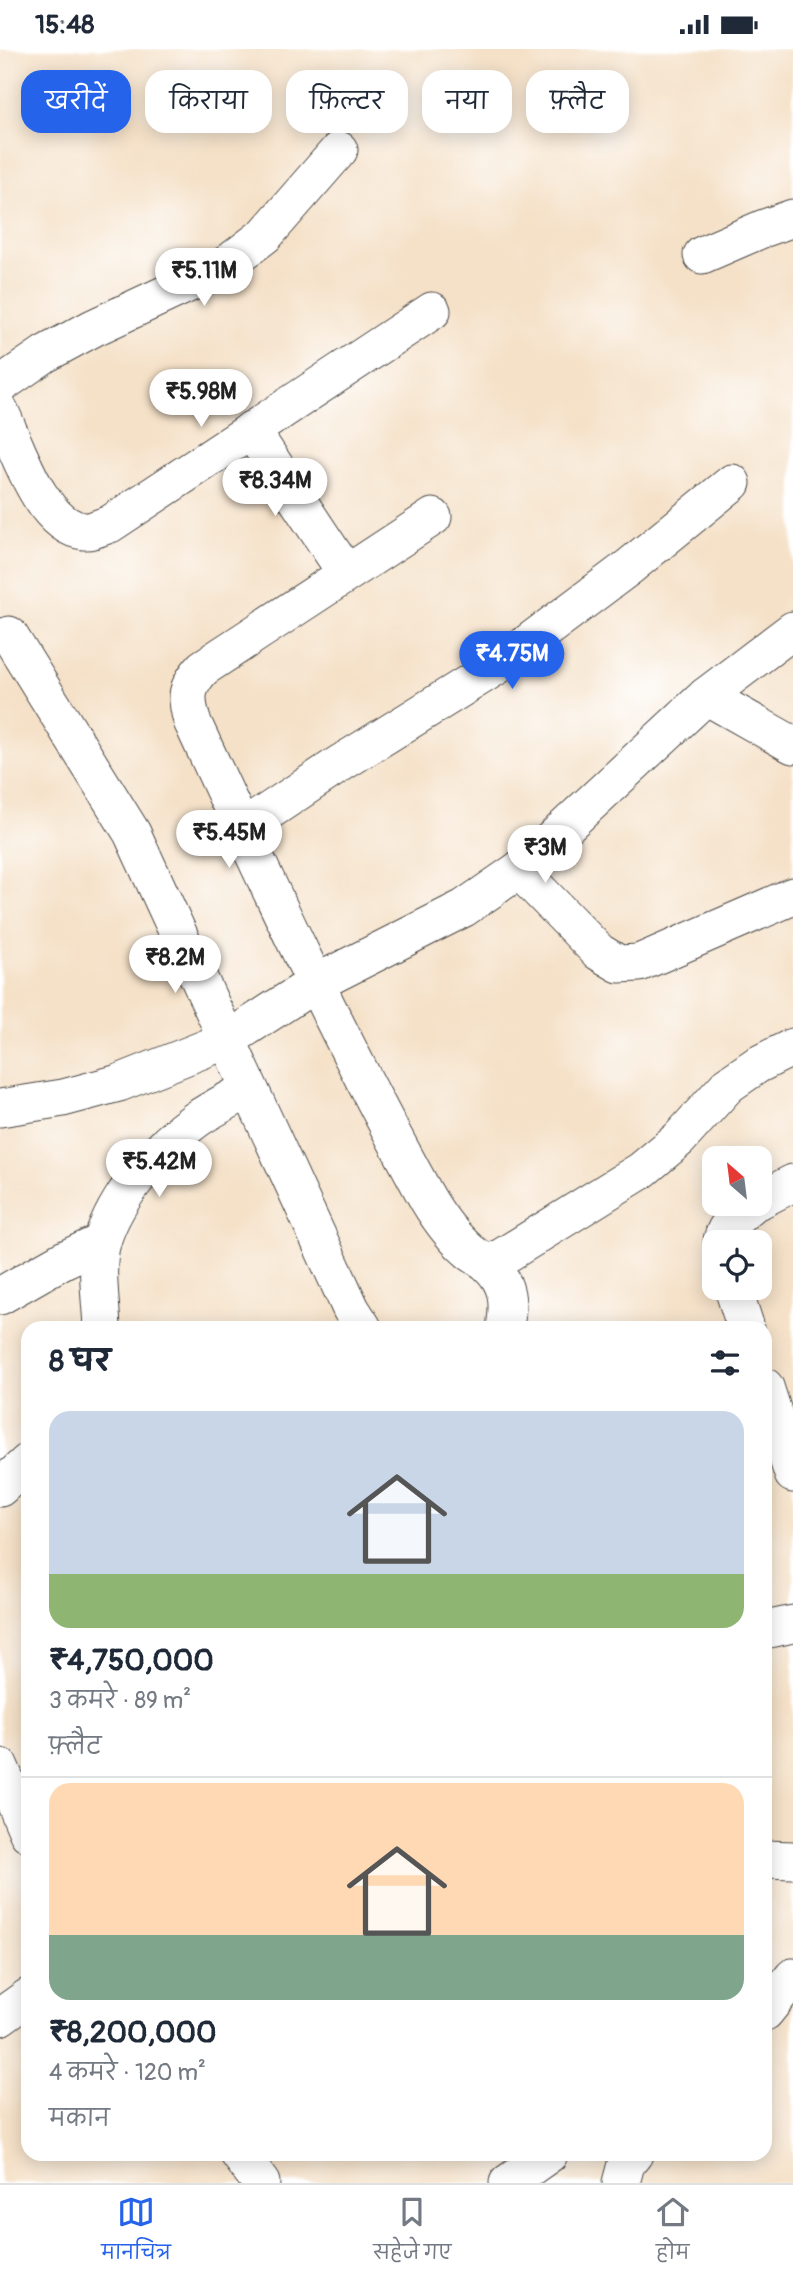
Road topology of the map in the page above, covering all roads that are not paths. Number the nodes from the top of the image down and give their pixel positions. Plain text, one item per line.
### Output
1 (340, 151) dead end
2 (793, 218) edge
3 (702, 255) dead end
4 (432, 311) dead end
5 (0, 385) edge
6 (0, 411) edge
7 (251, 430) junction
8 (732, 483) dead end
9 (433, 517) dead end
10 (346, 573) junction
11 (793, 630) edge
12 (9, 635) dead end
13 (706, 696) junction
14 (793, 745) edge
15 (242, 829) junction
16 (519, 870) junction
17 (793, 896) edge
18 (314, 984) junction
19 (227, 1040) junction
20 (793, 1047) edge
21 (249, 1090) junction
22 (0, 1108) edge
23 (793, 1184) edge
24 (772, 1194) edge
25 (738, 1216) edge
26 (726, 1230) edge
27 (102, 1242) junction
28 (489, 1265) junction
29 (0, 1296) edge
30 (737, 1300) edge
31 (102, 1321) edge
32 (359, 1321) edge
33 (506, 1321) edge
34 (744, 1321) edge
35 (772, 1408) edge
36 (21, 1468) edge
37 (793, 1472) edge
38 (772, 1479) edge
39 (0, 1488) edge
40 (0, 1767) edge
41 (21, 1816) edge
42 (772, 1859) edge
43 (793, 1860) edge
44 (793, 1977) edge
45 (21, 2002) edge
46 (772, 2003) edge
47 (0, 2018) edge
48 (244, 2161) edge
49 (539, 2161) edge
50 (628, 2161) edge
51 (261, 2183) edge
52 (508, 2183) edge
53 (621, 2183) edge

1 - 5 street
2 - 3 street
4 - 7 street
6 - 7 street
7 - 10 street
8 - 15 street
9 - 10 street
10 - 15 street
11 - 13 street
12 - 19 street
13 - 14 street
13 - 16 street
15 - 18 street
16 - 17 street
16 - 18 street
18 - 19 street
18 - 28 street
19 - 21 street
19 - 22 street
20 - 28 street
21 - 27 street
21 - 32 street
23 - 24 street
25 - 26 street
27 - 29 street
27 - 31 street
28 - 33 street
30 - 34 street
35 - 37 street
36 - 39 street
37 - 38 street
40 - 41 street
42 - 43 street
44 - 46 street
45 - 47 street
48 - 51 street
49 - 52 street
50 - 53 street

